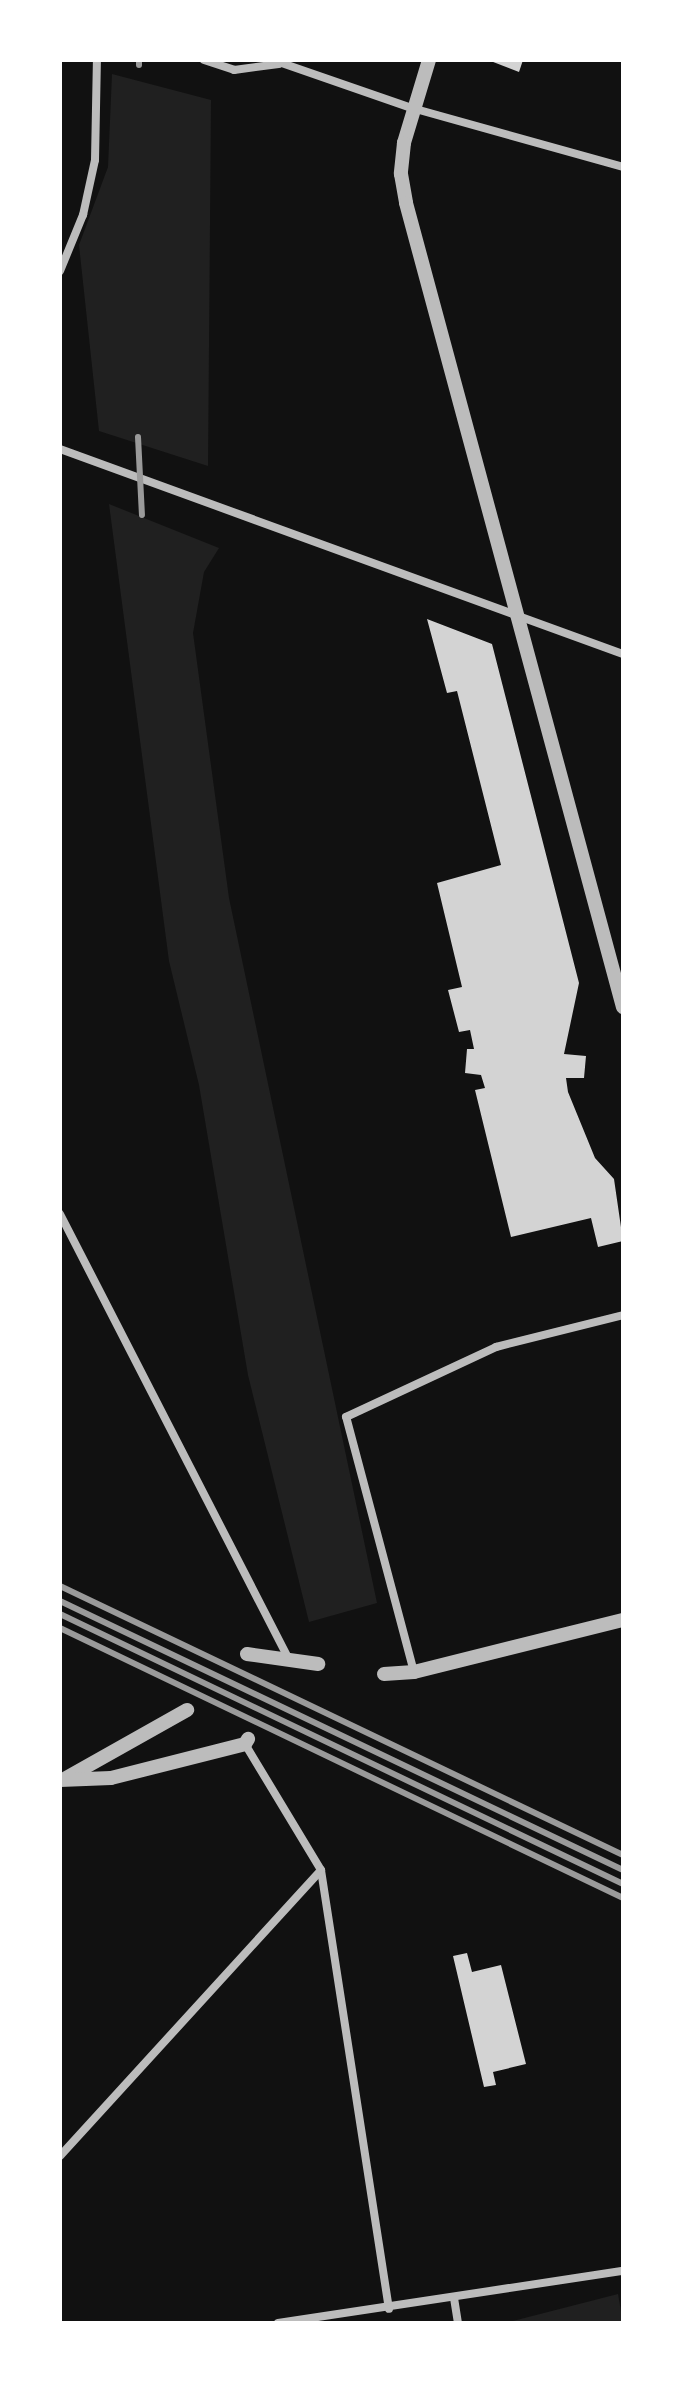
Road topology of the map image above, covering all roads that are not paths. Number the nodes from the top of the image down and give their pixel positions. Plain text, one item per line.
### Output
1 (97, 60) edge
2 (204, 60) edge
3 (429, 60) edge
4 (276, 62) edge
5 (412, 108) junction
6 (623, 167) edge
7 (60, 271) edge
8 (60, 449) edge
9 (517, 614) junction
10 (623, 654) edge
11 (623, 1007) edge
12 (60, 1214) edge
13 (623, 1315) edge
14 (623, 1620) edge
15 (247, 1654) dead end
16 (285, 1664) junction
17 (318, 1664) dead end
18 (414, 1672) junction
19 (384, 1674) dead end
20 (187, 1710) dead end
21 (247, 1742) joint
22 (62, 1779) edge
23 (321, 1870) junction
24 (60, 2156) edge
25 (623, 2271) edge
26 (454, 2298) junction
27 (389, 2309) junction
28 (278, 2323) edge
29 (458, 2323) edge

1 - 7 street
2 - 4 street
3 - 5 street
4 - 5 street
5 - 6 street
5 - 9 street
8 - 9 street
9 - 10 street
9 - 11 street
12 - 16 street
13 - 18 street
14 - 18 street
15 - 16 street
16 - 17 street
18 - 19 street
20 - 22 street
21 - 22 street
21 - 23 street
23 - 24 street
23 - 27 street
25 - 26 street
26 - 27 street
26 - 29 street
27 - 28 street

